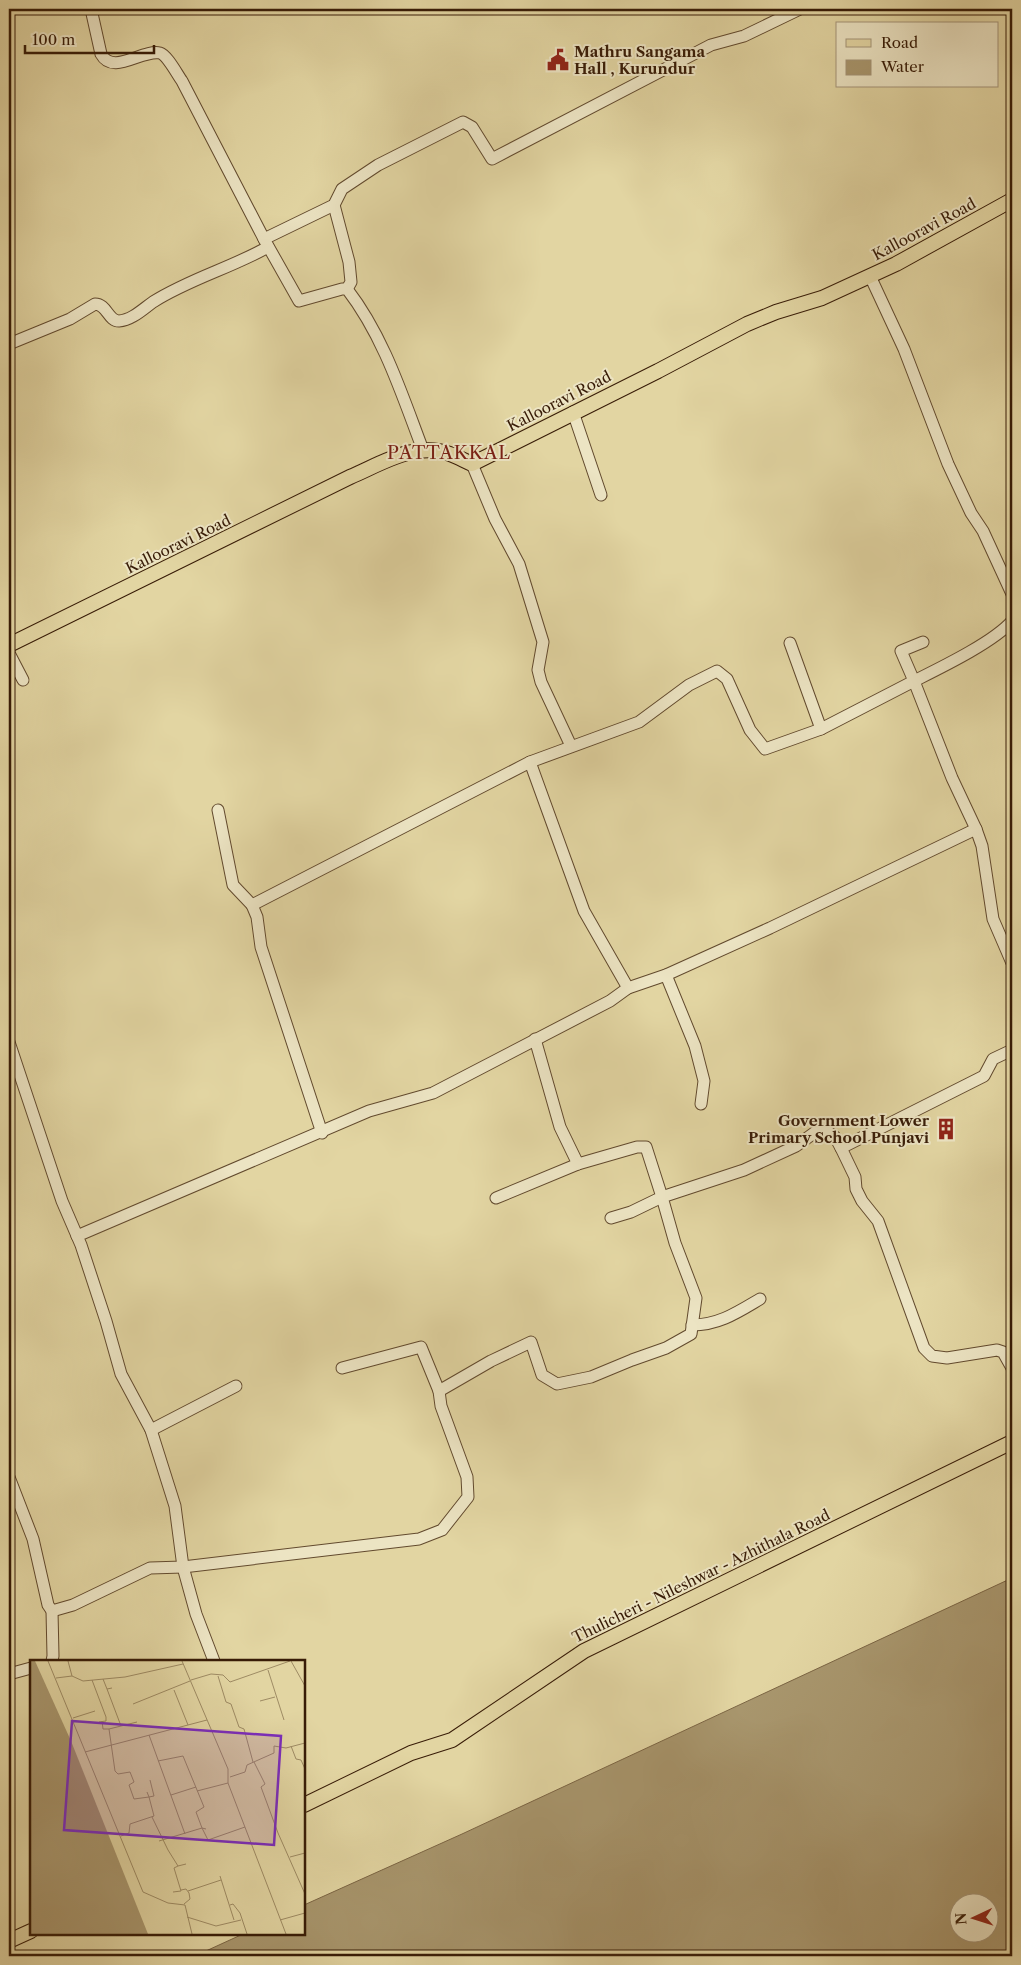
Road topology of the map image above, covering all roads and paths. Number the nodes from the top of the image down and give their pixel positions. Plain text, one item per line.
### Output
1 (91, 9) edge
2 (800, 9) edge
3 (1012, 200) edge
4 (334, 205) junction
5 (266, 243) junction
6 (870, 276) junction
7 (347, 290) junction
8 (9, 344) edge
9 (573, 412) junction
10 (423, 450) junction
11 (472, 464) junction
12 (601, 495) dead end
13 (1012, 594) edge
14 (1012, 621) edge
15 (923, 642) dead end
16 (790, 643) dead end
17 (9, 645) edge
18 (9, 654) edge
19 (23, 680) dead end
20 (914, 681) junction
21 (822, 729) junction
22 (571, 746) junction
23 (530, 762) junction
24 (218, 810) dead end
25 (976, 829) junction
26 (252, 904) junction
27 (1012, 964) edge
28 (666, 975) junction
29 (628, 988) junction
30 (535, 1039) junction
31 (9, 1042) edge
32 (1012, 1050) edge
33 (701, 1104) dead end
34 (322, 1132) junction
35 (841, 1148) junction
36 (578, 1164) junction
37 (662, 1197) junction
38 (496, 1198) dead end
39 (611, 1218) dead end
40 (77, 1236) junction
41 (760, 1300) dead end
42 (692, 1324) junction
43 (342, 1368) dead end
44 (1012, 1368) edge
45 (236, 1386) dead end
46 (439, 1391) junction
47 (151, 1430) junction
48 (1012, 1442) edge
49 (9, 1477) edge
50 (14, 1506) edge
51 (182, 1567) junction
52 (52, 1611) junction
53 (52, 1660) edge
54 (214, 1660) edge
55 (30, 1668) edge
56 (9, 1674) edge
57 (305, 1805) edge
58 (30, 1931) edge
59 (9, 1941) edge

1 - 5 street
2 - 4 street
3 - 6 main road, Kallooravi Road
4 - 5 street
4 - 7 street
5 - 7 street
5 - 8 street
6 - 9 main road, Kallooravi Road
6 - 13 street
7 - 10 street
9 - 11 main road, Kallooravi Road
9 - 12 street
10 - 11 main road, Kallooravi Road
10 - 17 main road, Kallooravi Road
11 - 22 street
14 - 20 street
15 - 20 street
16 - 21 street
18 - 19 street
20 - 21 street
20 - 25 street
21 - 22 street
22 - 23 street
23 - 26 street
23 - 29 street
24 - 26 street
25 - 27 street
25 - 28 street
26 - 34 street
28 - 29 street
28 - 33 street
29 - 30 street
30 - 34 street
30 - 36 street
31 - 40 street
32 - 35 street
34 - 40 street
35 - 37 street
35 - 44 street
36 - 37 street
36 - 38 street
37 - 39 street
37 - 42 street
40 - 47 street
41 - 42 street
42 - 46 street
43 - 46 street
45 - 47 street
46 - 51 street
47 - 51 street
48 - 57 main road, Thulicheri - Nileshwar - Azhithala Road
49 - 50 street
50 - 52 street
51 - 52 street
51 - 54 street
52 - 53 street
55 - 56 street
58 - 59 main road

